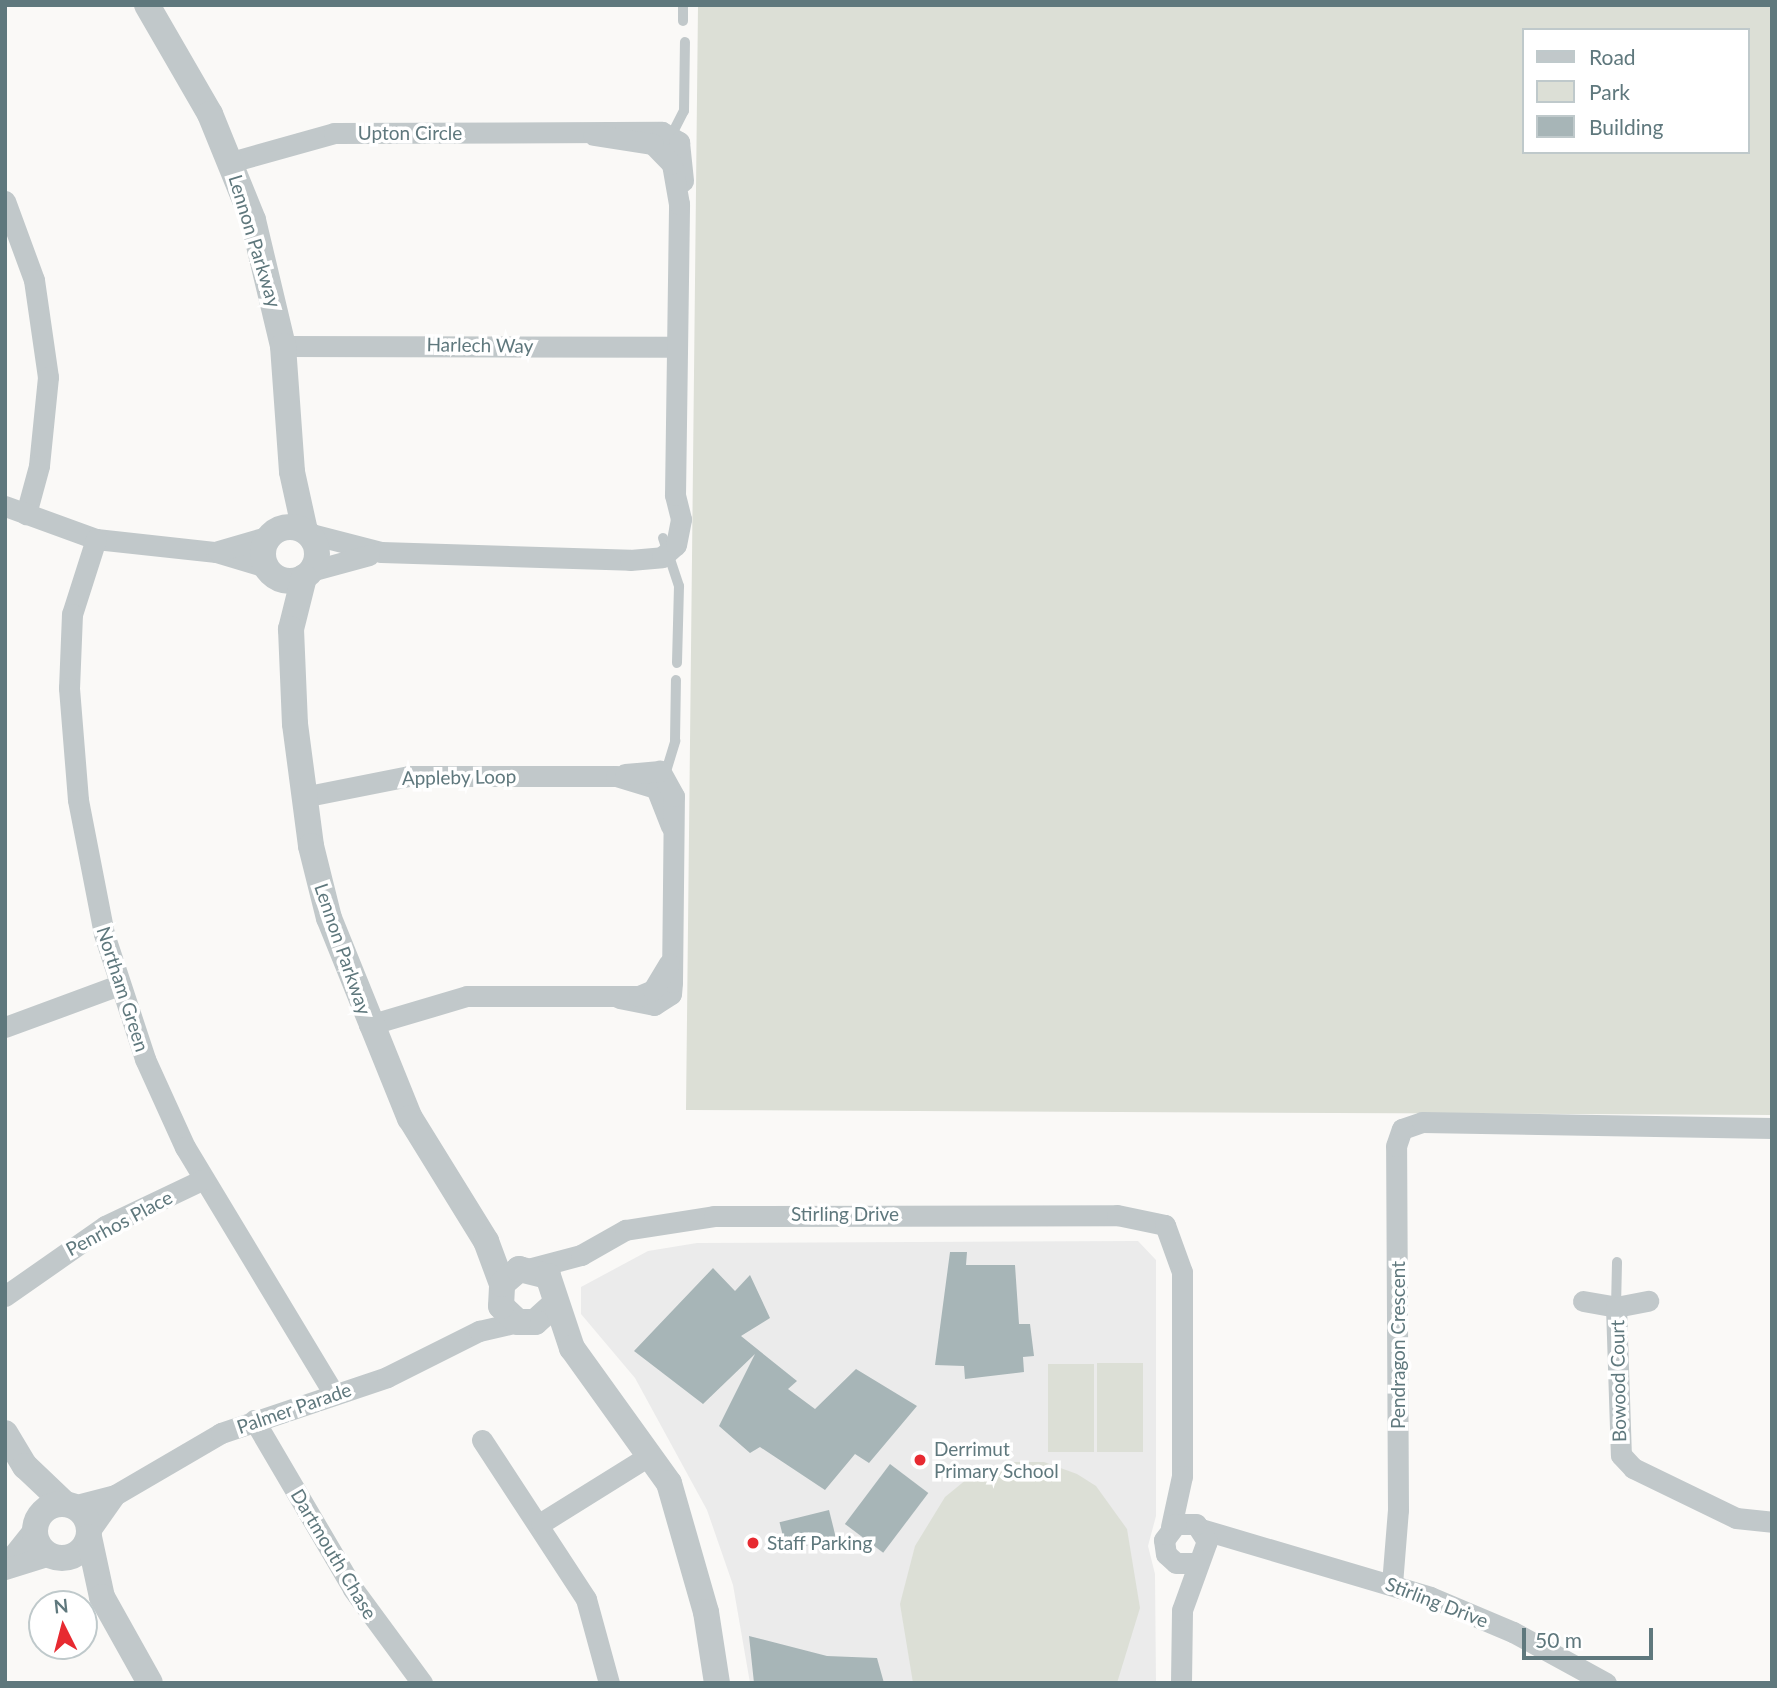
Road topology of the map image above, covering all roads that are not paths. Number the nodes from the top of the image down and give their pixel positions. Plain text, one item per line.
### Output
1 (147, 5) edge
2 (683, 5) edge
3 (163, 16) edge
4 (683, 21) dead end
5 (685, 42) dead end
6 (668, 142) junction
7 (232, 162) junction
8 (5, 201) edge
9 (283, 346) junction
10 (677, 347) junction
11 (292, 472) junction
12 (5, 506) edge
13 (26, 514) junction
14 (306, 532) junction
15 (274, 533) junction
16 (96, 539) junction
17 (666, 545) junction
18 (216, 552) junction
19 (381, 552) junction
20 (269, 571) junction
21 (308, 574) junction
22 (291, 629) junction
23 (677, 663) dead end
24 (676, 680) dead end
25 (661, 782) junction
26 (303, 797) junction
27 (119, 985) junction
28 (369, 1025) junction
29 (5, 1027) edge
30 (1772, 1128) edge
31 (202, 1180) junction
32 (486, 1241) junction
33 (581, 1255) junction
34 (1617, 1262) dead end
35 (529, 1268) junction
36 (501, 1288) junction
37 (5, 1296) edge
38 (1583, 1301) dead end
39 (1648, 1301) dead end
40 (554, 1303) junction
41 (1616, 1307) junction
42 (522, 1323) junction
43 (479, 1331) junction
44 (572, 1348) junction
45 (334, 1394) junction
46 (254, 1420) junction
47 (5, 1433) edge
48 (482, 1440) dead end
49 (647, 1457) junction
50 (25, 1466) junction
51 (1182, 1476) junction
52 (115, 1495) junction
53 (69, 1505) junction
54 (1772, 1522) edge
55 (541, 1523) junction
56 (36, 1524) junction
57 (1199, 1526) junction
58 (1171, 1527) junction
59 (89, 1534) junction
60 (1394, 1534) junction
61 (1258, 1550) junction
62 (53, 1556) junction
63 (1170, 1559) junction
64 (1198, 1561) junction
65 (5, 1567) edge
66 (1371, 1577) junction
67 (1392, 1584) junction
68 (102, 1597) junction
69 (1182, 1610) junction
70 (150, 1683) edge
71 (422, 1683) edge
72 (609, 1683) edge
73 (717, 1683) edge
74 (1181, 1683) edge
75 (1606, 1683) edge

1 - 3 street, Lennon Parkway
2 - 4 lane
3 - 7 street, Lennon Parkway
5 - 6 lane
6 - 7 street, Upton Circle
6 - 10 street
7 - 9 street, Lennon Parkway
8 - 13 street
9 - 10 street, Harlech Way
9 - 11 street, Lennon Parkway
10 - 17 street
11 - 14 street, Lennon Parkway
11 - 15 street, Lennon Parkway
12 - 13 street
13 - 16 street
14 - 15 street
14 - 19 street
14 - 21 street
15 - 18 street
15 - 20 street
16 - 18 street
16 - 27 street, Northam Green
17 - 19 street
17 - 23 lane
18 - 20 street
19 - 21 street
20 - 21 street
20 - 22 street, Lennon Parkway
21 - 22 street, Lennon Parkway
22 - 26 street, Lennon Parkway
24 - 25 lane
25 - 26 street, Appleby Loop
25 - 28 street
26 - 28 street, Lennon Parkway
27 - 29 street
27 - 31 street, Northam Green
28 - 32 street, Lennon Parkway
30 - 60 street, Pendragon Crescent
31 - 37 street, Penrhos Place
31 - 45 street, Northam Green
32 - 35 street, Lennon Parkway
32 - 36 street, Lennon Parkway
33 - 35 street, Stirling Drive
33 - 40 street
33 - 51 street, Stirling Drive
34 - 41 lane, Bowood Court
35 - 36 street
35 - 40 street, Lennon Parkway
36 - 42 street, Lennon Parkway
36 - 43 street
38 - 41 street, Bowood Court
39 - 41 street, Bowood Court
40 - 42 street
40 - 44 street, Lennon Parkway
41 - 54 street, Bowood Court
42 - 43 street, Palmer Parade
42 - 44 street, Lennon Parkway
43 - 45 street, Palmer Parade
44 - 49 street, Lennon Parkway
45 - 46 street, Palmer Parade
46 - 52 street, Palmer Parade
46 - 71 street, Dartmouth Chase
47 - 50 street
48 - 55 street
49 - 55 street
49 - 73 street, Lennon Parkway
50 - 53 street
50 - 56 street
51 - 57 street, Stirling Drive
51 - 58 street, Stirling Drive
52 - 53 street, Palmer Parade
52 - 59 street, Palmer Parade
53 - 56 street
53 - 59 street
55 - 72 street
56 - 62 street
56 - 65 street
57 - 58 street
57 - 61 street, Stirling Drive
57 - 64 street
58 - 63 street
59 - 62 street
59 - 68 street
60 - 66 street, Pendragon Crescent
60 - 67 street, Pendragon Crescent
61 - 64 street, Stirling Drive
61 - 66 street, Stirling Drive
62 - 65 street
62 - 68 street
63 - 64 street
63 - 69 street
64 - 69 street
66 - 67 street, Stirling Drive
67 - 75 street, Stirling Drive
68 - 70 street
69 - 74 street

